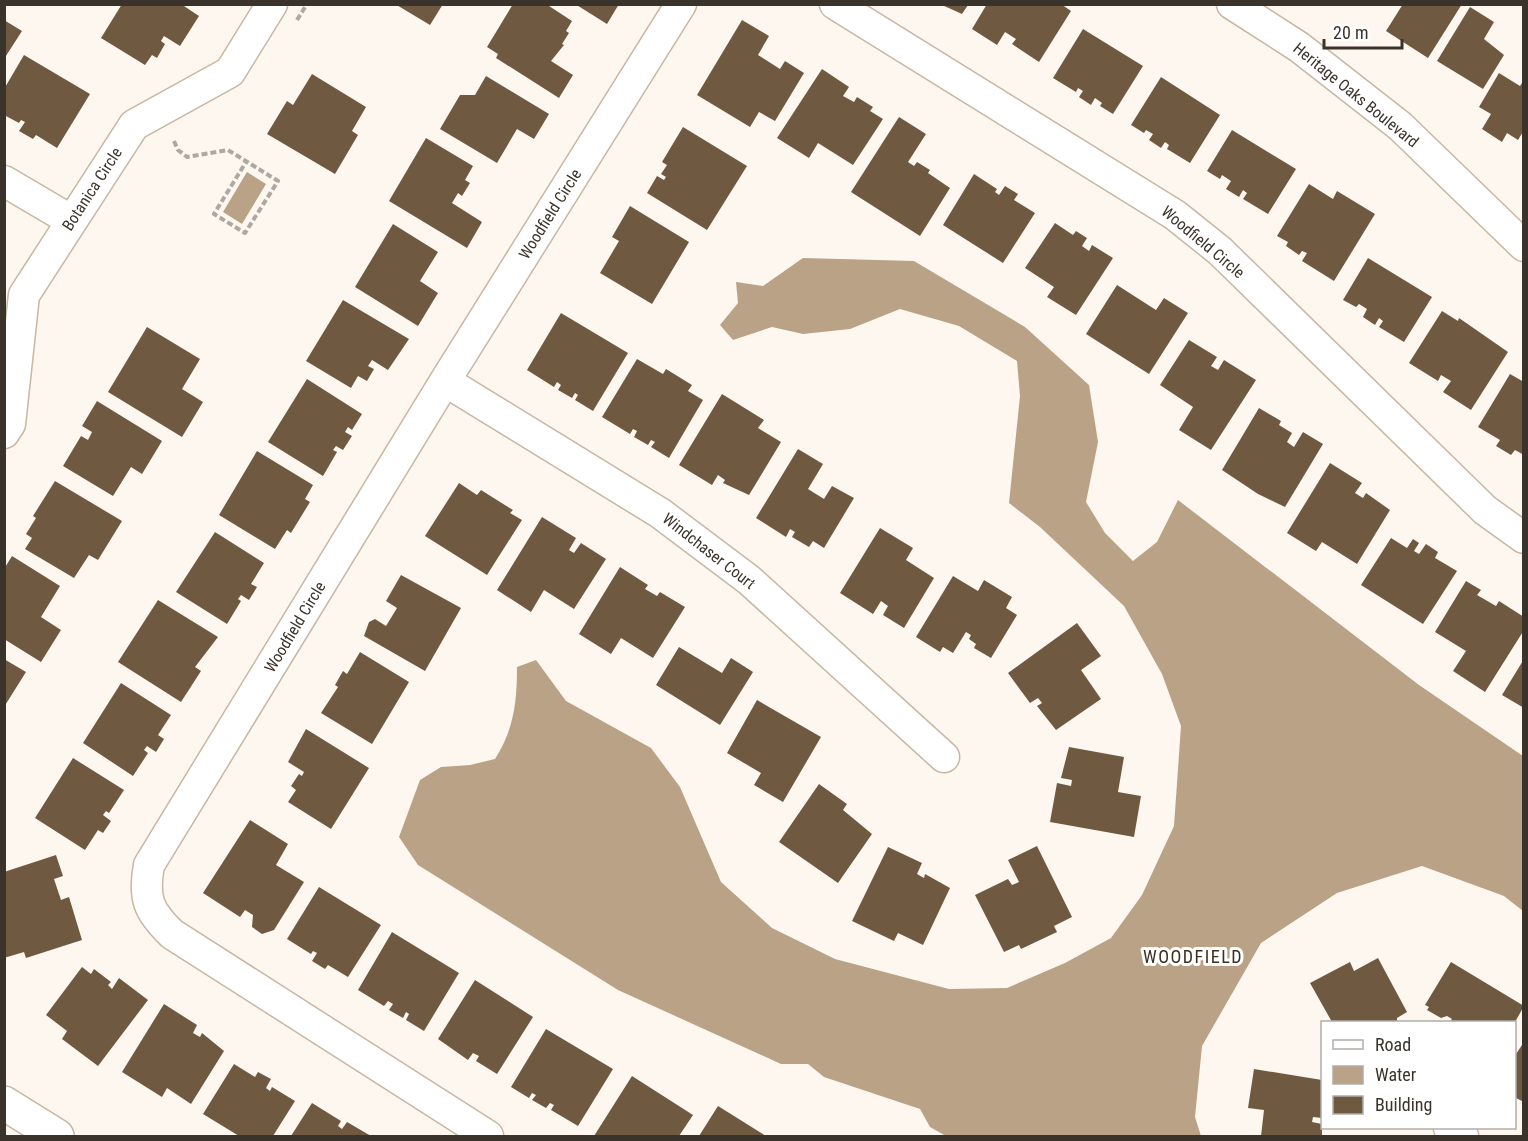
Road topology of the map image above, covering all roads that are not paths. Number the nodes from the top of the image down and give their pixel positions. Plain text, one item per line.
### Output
1 (272, 4) edge
2 (681, 4) edge
3 (835, 4) edge
4 (1232, 4) edge
5 (4, 180) edge
6 (72, 220) junction
7 (1524, 246) edge
8 (445, 381) junction
9 (4, 433) edge
10 (1524, 538) edge
11 (944, 757) dead end
12 (4, 1103) edge
13 (57, 1137) edge
14 (488, 1137) edge

1 - 6 street, Botanica Circle
2 - 8 street, Woodfield Circle
3 - 10 street, Woodfield Circle
4 - 7 street, Heritage Oaks Boulevard
5 - 6 street
6 - 9 street, Botanica Circle
8 - 11 street, Windchaser Court
8 - 14 street, Woodfield Circle
12 - 13 street

